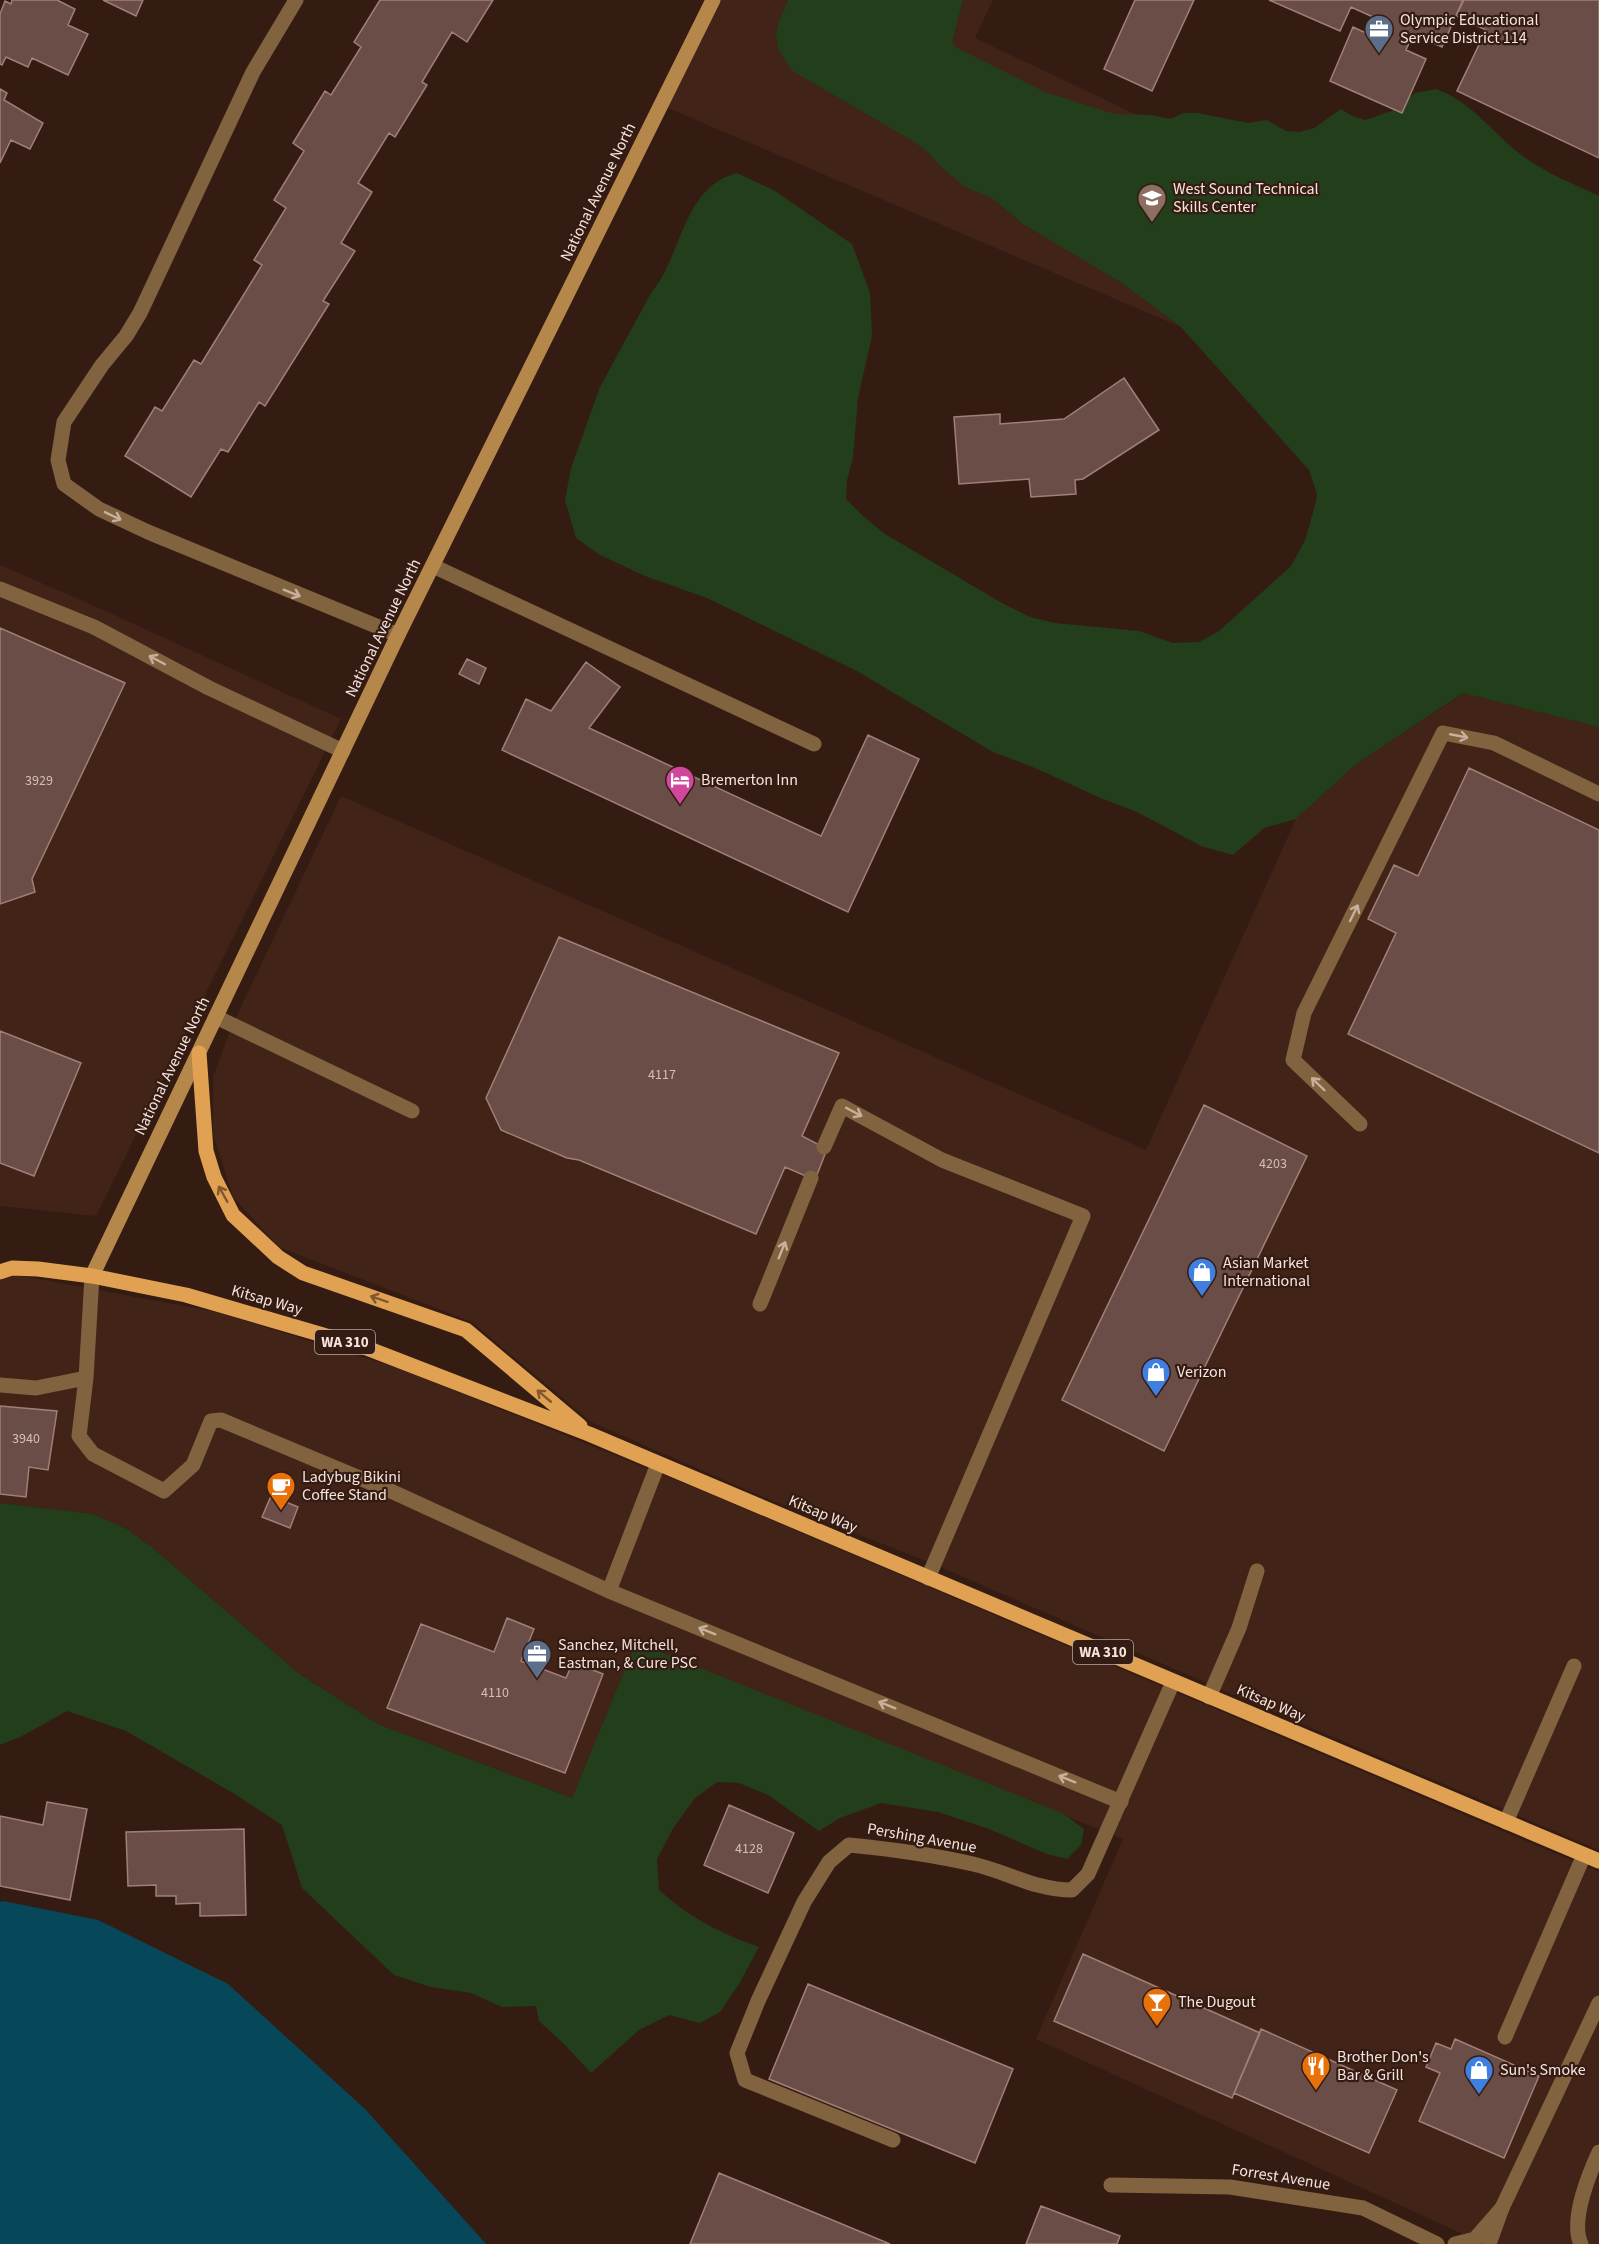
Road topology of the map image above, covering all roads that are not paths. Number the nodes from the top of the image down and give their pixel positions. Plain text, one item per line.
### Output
1 (296, 0) edge
2 (713, 0) edge
3 (433, 566) junction
4 (0, 589) edge
5 (398, 635) junction
6 (814, 744) dead end
7 (343, 751) junction
8 (1599, 794) edge
9 (216, 1017) junction
10 (199, 1053) junction
11 (412, 1111) dead end
12 (1360, 1124) dead end
13 (824, 1147) dead end
14 (811, 1178) dead end
15 (4, 1267) edge
16 (92, 1276) junction
17 (760, 1304) dead end
18 (86, 1378) junction
19 (0, 1385) edge
20 (589, 1434) junction
21 (658, 1464) junction
22 (1257, 1571) dead end
23 (928, 1578) junction
24 (609, 1591) junction
25 (1574, 1666) dead end
26 (1173, 1682) junction
27 (1209, 1696) junction
28 (1121, 1802) junction
29 (1506, 1822) junction
30 (1584, 1855) junction
31 (1599, 1861) edge
32 (1599, 2003) edge
33 (1505, 2037) dead end
34 (893, 2140) dead end
35 (1599, 2152) edge
36 (1111, 2186) dead end
37 (1502, 2208) junction
38 (1437, 2244) edge
39 (1455, 2244) edge
40 (1489, 2244) edge
41 (1581, 2244) edge

1 -> 5 street
2 - 3 main road, National Avenue North
3 - 5 main road, National Avenue North
3 - 6 street
7 -> 4 street
5 - 7 main road, National Avenue North
7 - 9 main road, National Avenue North
12 -> 8 street
9 - 10 main road, National Avenue North
9 - 11 street
10 - 16 main road, National Avenue North
20 -> 10 main road
13 -> 23 street
17 -> 14 street
15 - 16 main road, Kitsap Way / WA 310
16 - 18 street
16 - 20 main road, Kitsap Way / WA 310
18 - 19 street
18 - 24 street
20 - 21 main road, Kitsap Way / WA 310
21 - 23 main road, Kitsap Way / WA 310
21 - 24 street
22 - 27 street
23 - 26 main road, Kitsap Way / WA 310
28 -> 24 street
25 - 29 street
26 - 27 main road, Kitsap Way / WA 310
26 - 28 street, Pershing Avenue
27 - 29 main road, Kitsap Way / WA 310
28 - 34 street, Pershing Avenue
29 - 30 main road, Kitsap Way / WA 310
30 - 31 main road, Kitsap Way / WA 310
30 - 33 street
32 - 37 street
35 - 41 street
36 - 38 street, Forrest Avenue
37 - 39 street
37 - 40 street

